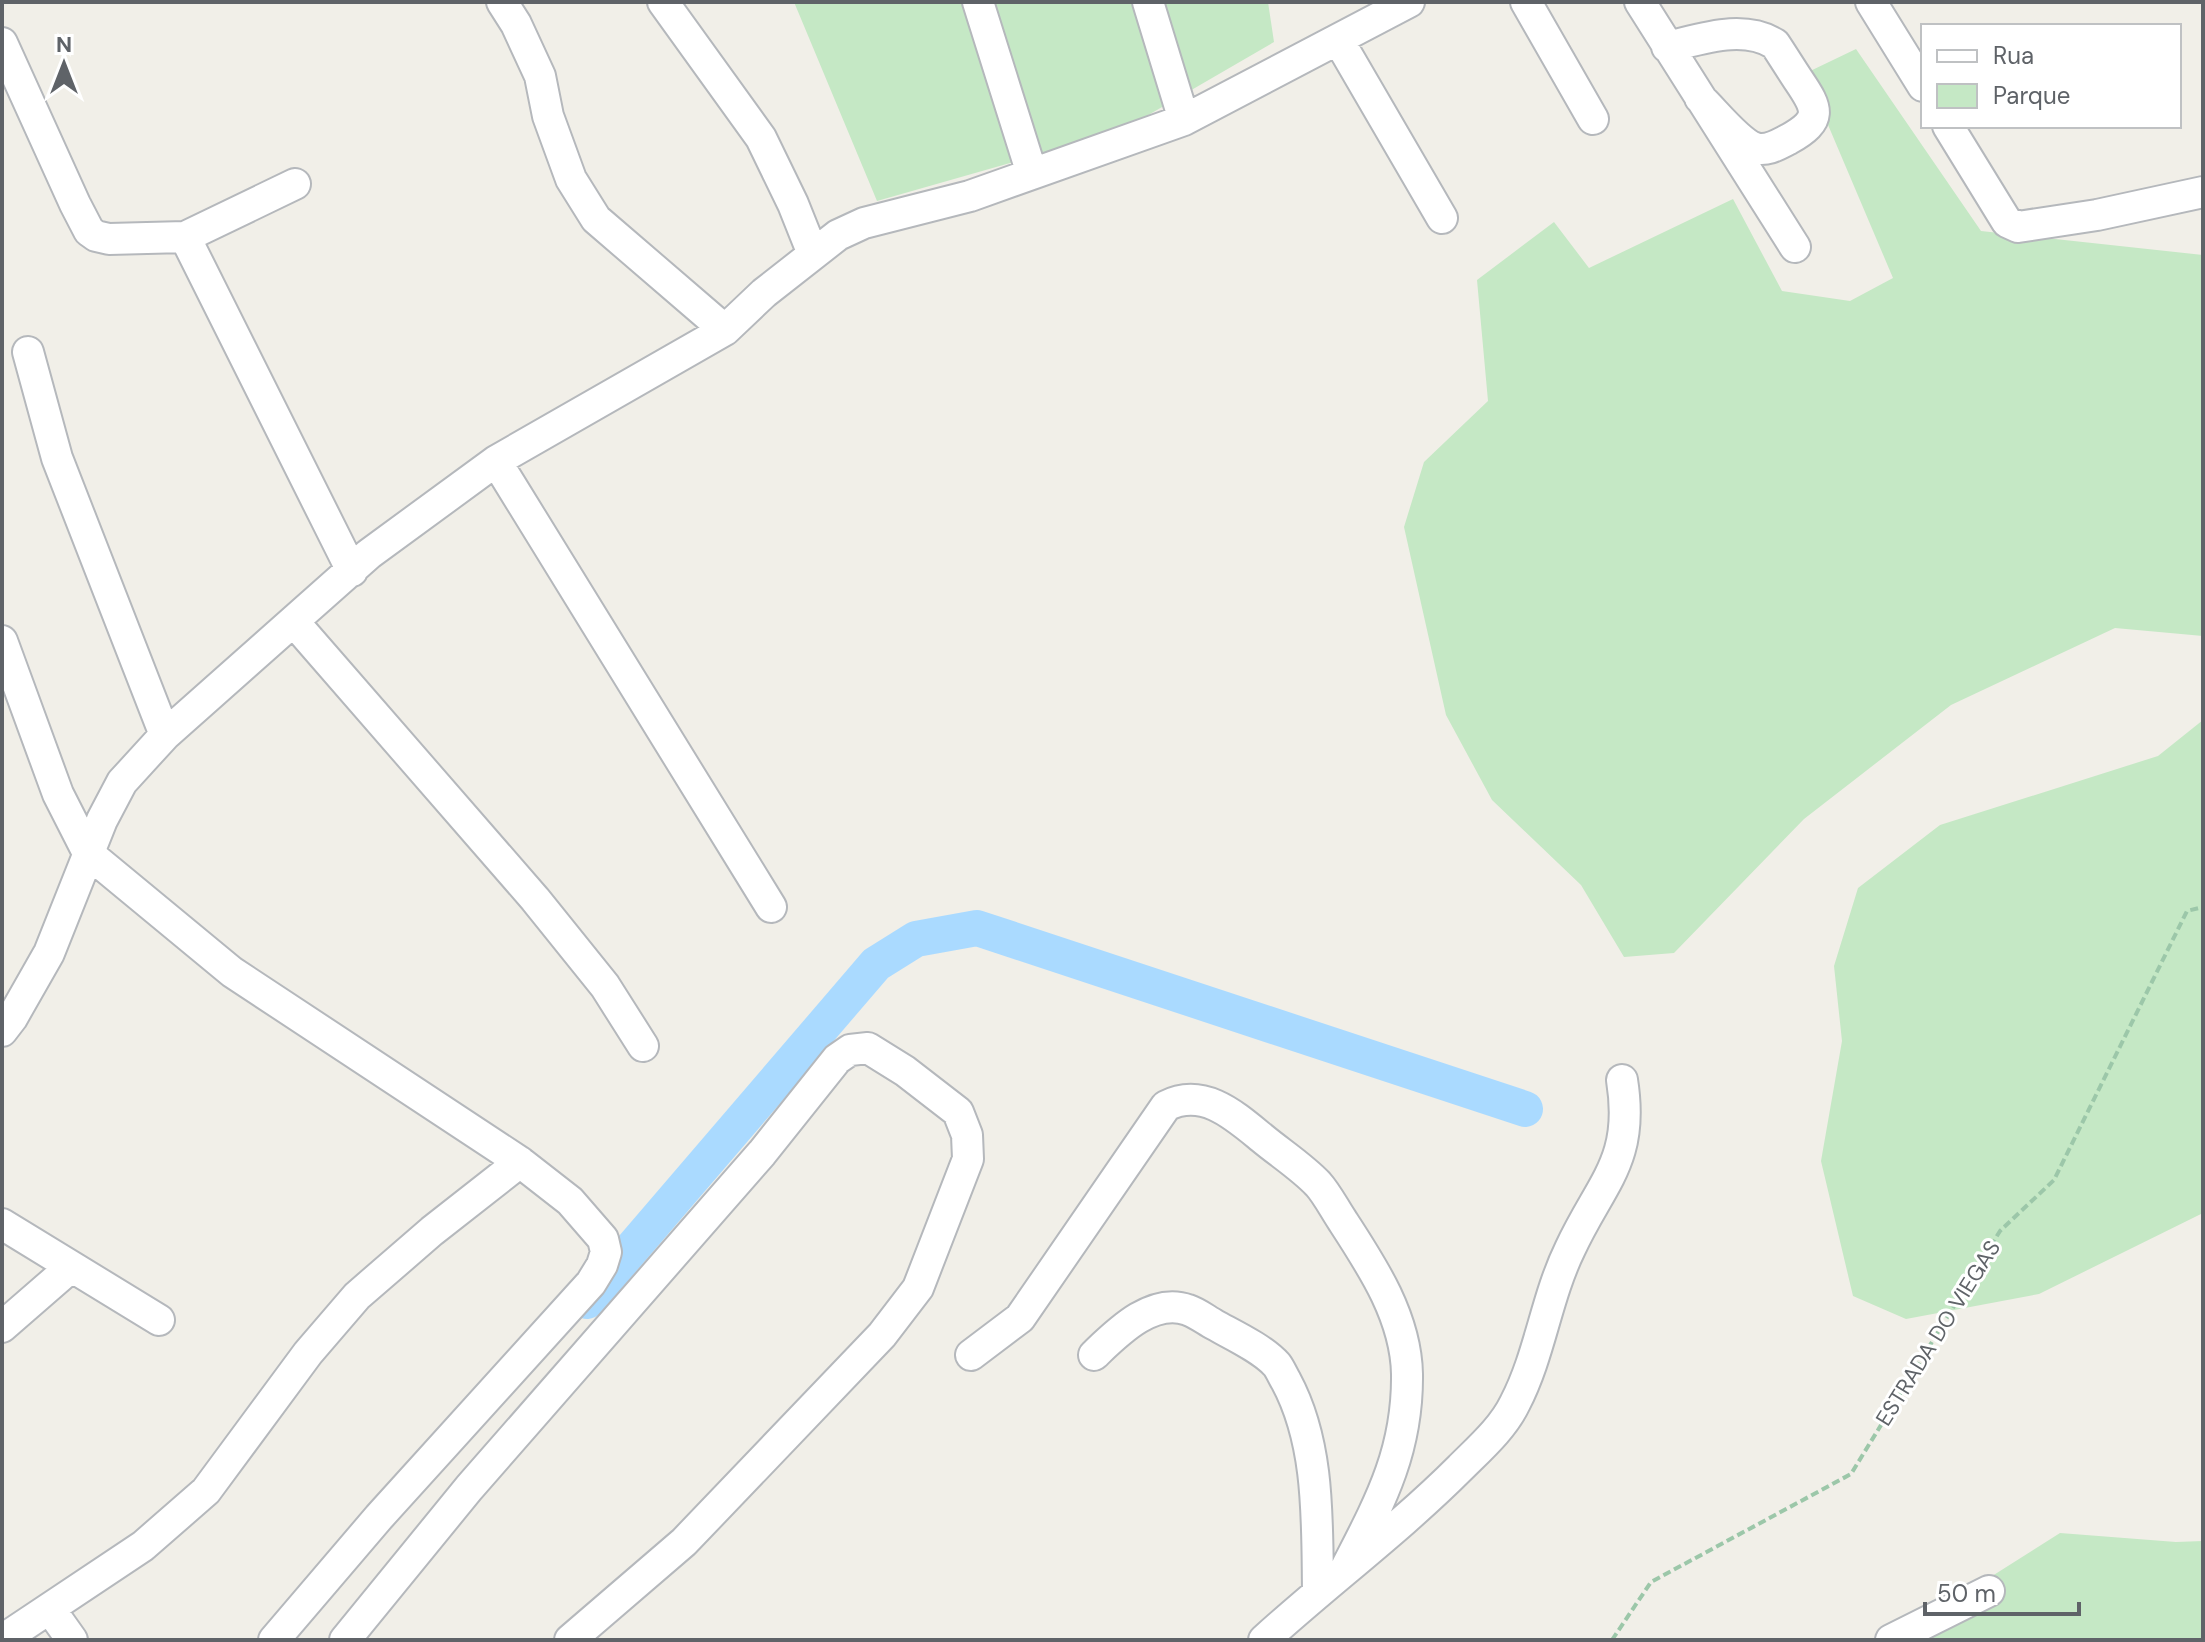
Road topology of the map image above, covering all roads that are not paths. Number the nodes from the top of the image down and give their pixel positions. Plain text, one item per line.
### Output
1 (502, 2) edge
2 (663, 2) edge
3 (978, 2) edge
4 (1148, 2) edge
5 (1409, 2) edge
6 (1526, 2) edge
7 (1640, 2) edge
8 (1871, 2) edge
9 (1373, 12) edge
10 (1339, 41) junction
11 (2, 43) edge
12 (1667, 47) junction
13 (1921, 83) edge
14 (1700, 98) junction
15 (1593, 119) dead end
16 (1184, 120) junction
17 (1949, 128) edge
18 (1032, 174) junction
19 (295, 184) dead end
20 (2203, 192) edge
21 (1442, 218) dead end
22 (185, 237) junction
23 (1795, 247) dead end
24 (813, 254) junction
25 (725, 330) junction
26 (28, 352) dead end
27 (496, 461) junction
28 (352, 571) junction
29 (294, 622) junction
30 (2, 641) edge
31 (165, 735) junction
32 (88, 853) junction
33 (771, 907) dead end
34 (2, 1031) edge
35 (643, 1046) dead end
36 (1622, 1080) dead end
37 (520, 1162) junction
38 (2, 1224) edge
39 (71, 1267) junction
40 (159, 1320) dead end
41 (2, 1327) edge
42 (971, 1355) dead end
43 (1094, 1355) dead end
44 (1346, 1568) junction
45 (1318, 1591) junction
46 (1989, 1591) dead end
47 (50, 1609) junction
48 (2, 1640) edge
49 (72, 1640) edge
50 (274, 1640) edge
51 (345, 1640) edge
52 (570, 1640) edge
53 (1264, 1640) edge
54 (1891, 1640) edge

1 - 25 street
2 - 24 street
3 - 18 street
4 - 16 street
5 - 9 street
6 - 15 street
7 - 12 street
8 - 13 street
9 - 10 street
10 - 16 street
10 - 21 street
11 - 22 street
12 - 14 street
12 - 14 street
14 - 23 street
16 - 18 street
17 - 20 street
18 - 24 street
19 - 22 street
22 - 28 street
24 - 25 street
25 - 27 street
26 - 31 street
27 - 28 street
27 - 33 street
28 - 29 street
29 - 31 street
29 - 35 street
30 - 32 street
31 - 32 street
32 - 34 street
32 - 37 street
36 - 44 street
37 - 47 street
37 - 50 street
38 - 39 street
39 - 40 street
39 - 41 street
42 - 44 street
43 - 45 street
44 - 45 street
45 - 53 street
46 - 54 street
47 - 48 street
47 - 49 street
51 - 52 street

